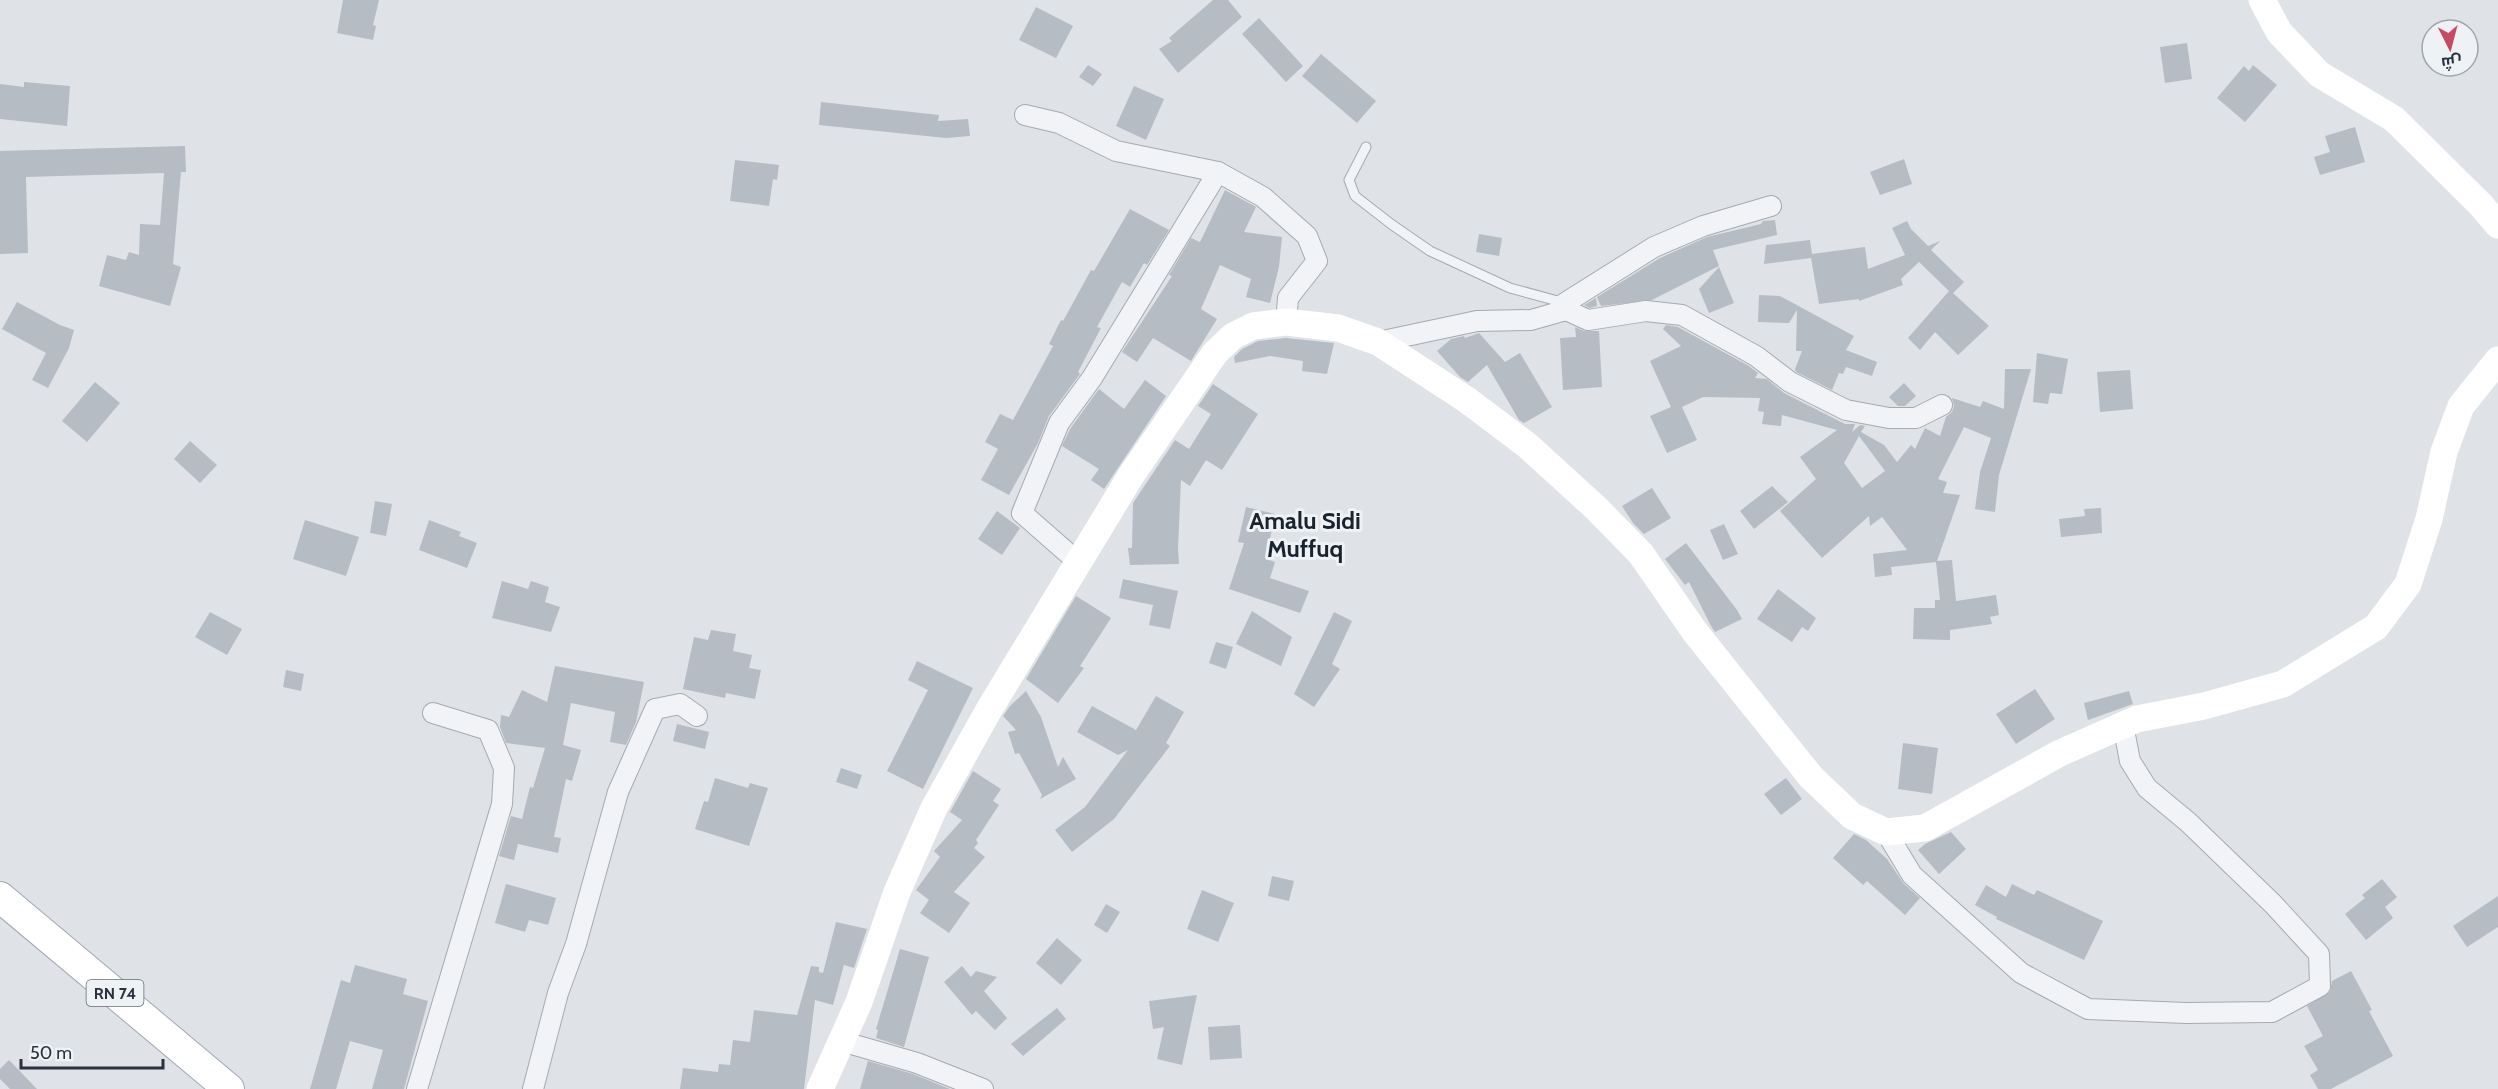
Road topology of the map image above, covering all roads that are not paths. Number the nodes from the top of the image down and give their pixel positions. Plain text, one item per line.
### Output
1 (2262, 0) edge
2 (1025, 115) dead end
3 (1366, 147) dead end
4 (1218, 171) junction
5 (1771, 206) dead end
6 (2498, 225) edge
7 (1565, 306) junction
8 (1286, 322) junction
9 (1378, 342) junction
10 (2498, 360) edge
11 (1942, 405) dead end
12 (1079, 563) junction
13 (433, 713) dead end
14 (697, 716) dead end
15 (2123, 725) junction
16 (1886, 832) junction
17 (0, 897) edge
18 (841, 1041) junction
19 (229, 1089) edge
20 (417, 1089) edge
21 (533, 1089) edge
22 (820, 1089) edge
23 (983, 1089) edge

1 - 6 street
2 - 4 street
3 - 7 lane
4 - 8 street
4 - 12 street
5 - 7 street
7 - 9 street
7 - 11 street
8 - 9 street
8 - 12 street
9 - 16 street
10 - 15 street
12 - 18 street
13 - 20 street
14 - 21 street
15 - 16 street
15 - 16 street
17 - 19 main road, RN 74
18 - 22 street
18 - 23 street

